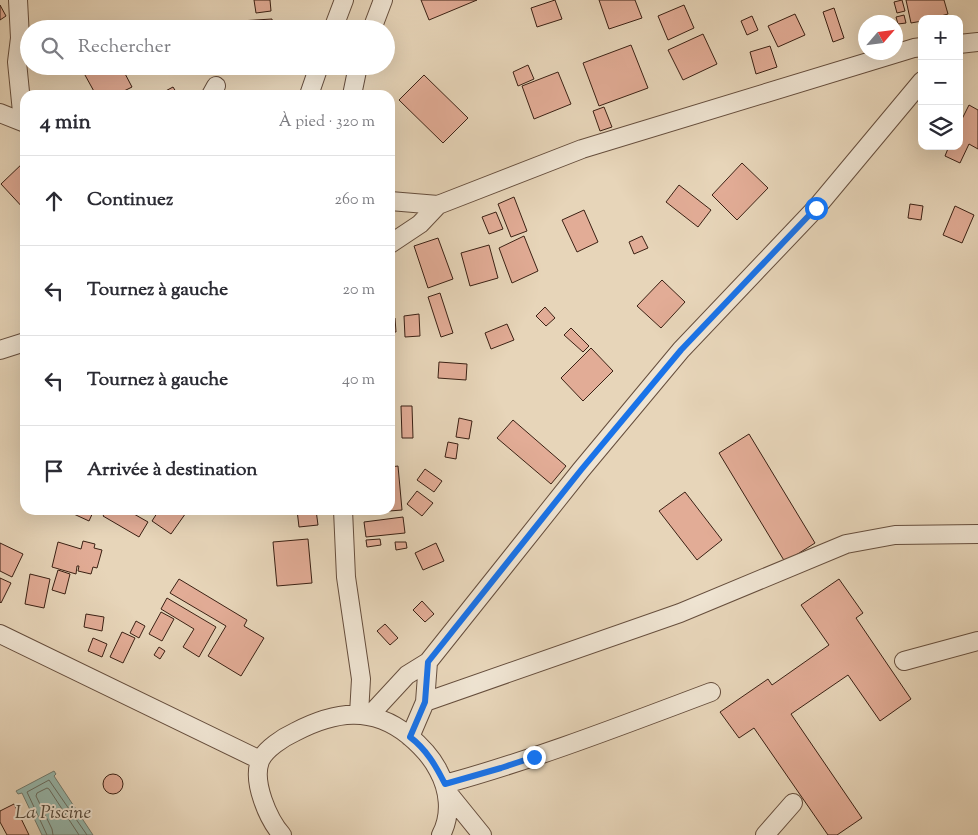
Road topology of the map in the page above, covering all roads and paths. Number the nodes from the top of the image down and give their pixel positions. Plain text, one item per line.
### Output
1 (18, 0) edge
2 (344, 0) edge
3 (383, 0) edge
4 (336, 20) edge
5 (375, 20) edge
6 (20, 38) edge
7 (20, 38) edge
8 (978, 42) edge
9 (963, 44) edge
10 (918, 48) edge
11 (316, 75) edge
12 (356, 75) edge
13 (918, 87) edge
14 (20, 90) edge
15 (310, 90) edge
16 (353, 90) edge
17 (0, 113) edge
18 (20, 120) edge
19 (395, 201) edge
20 (438, 205) junction
21 (395, 241) edge
22 (20, 344) edge
23 (0, 350) edge
24 (343, 515) edge
25 (978, 534) edge
26 (0, 634) edge
27 (978, 640) edge
28 (904, 661) dead end
29 (428, 662) junction
30 (711, 692) dead end
31 (425, 702) junction
32 (365, 715) junction
33 (410, 737) junction
34 (260, 760) junction
35 (447, 789) junction
36 (793, 803) dead end
37 (279, 834) edge
38 (441, 835) edge
39 (482, 835) edge
40 (765, 835) edge

1 - 6 street
2 - 4 street
3 - 5 street
7 - 14 street
8 - 9 street
10 - 20 street
11 - 15 street
12 - 16 street
13 - 29 street
17 - 18 street
19 - 20 street
20 - 21 street
22 - 23 street
24 - 32 street
25 - 31 street
26 - 34 street
27 - 28 street
29 - 31 street
29 - 32 street
30 - 35 street
31 - 33 street
32 - 33 street
32 - 34 street
33 - 35 street
34 - 37 street
35 - 38 street
35 - 39 street
36 - 40 street

